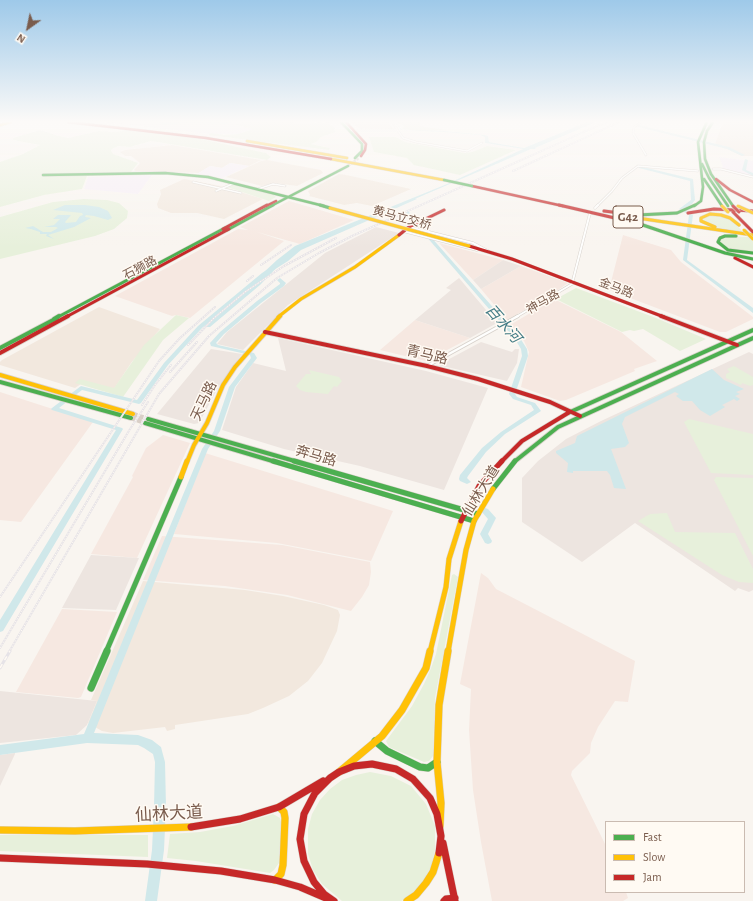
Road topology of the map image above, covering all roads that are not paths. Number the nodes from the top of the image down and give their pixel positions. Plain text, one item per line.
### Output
1 (360, 164) edge
2 (371, 164) edge
3 (700, 164) edge
4 (703, 164) edge
5 (708, 164) edge
6 (346, 165) tunnel mouth
7 (699, 171) junction
8 (711, 171) junction
9 (43, 175) dead end
10 (753, 177) edge
11 (445, 180) junction
12 (193, 182) dead end
13 (235, 183) junction
14 (285, 186) dead end
15 (224, 188) junction
16 (258, 189) junction
17 (216, 191) dead end
18 (241, 193) dead end
19 (286, 197) junction
20 (753, 202) edge
21 (570, 206) junction
22 (733, 206) junction
23 (595, 208) dead end
24 (444, 210) dead end
25 (685, 212) junction
26 (734, 212) junction
27 (753, 212) edge
28 (590, 214) dead end
29 (739, 225) junction
30 (409, 227) junction
31 (227, 228) junction
32 (403, 231) junction
33 (753, 234) edge
34 (469, 246) joint
35 (707, 246) junction
36 (488, 251) junction
37 (183, 253) junction
38 (753, 253) edge
39 (174, 254) junction
40 (753, 259) edge
41 (753, 267) edge
42 (573, 282) junction
43 (120, 283) junction
44 (128, 286) junction
45 (117, 288) dead end
46 (56, 321) junction
47 (753, 330) edge
48 (265, 332) junction
49 (753, 338) edge
50 (729, 341) junction
51 (737, 345) junction
52 (0, 348) edge
53 (0, 353) edge
54 (427, 366) junction
55 (0, 375) edge
56 (0, 382) edge
57 (65, 398) junction
58 (572, 410) junction
59 (580, 416) junction
60 (147, 421) tunnel mouth
61 (548, 423) junction
62 (556, 428) junction
63 (199, 436) junction
64 (465, 511) junction
65 (478, 514) junction
66 (462, 518) junction
67 (474, 521) junction
68 (91, 688) dead end
69 (376, 741) junction
70 (436, 762) junction
71 (339, 772) junction
72 (330, 778) junction
73 (279, 807) junction
74 (440, 826) junction
75 (0, 830) edge
76 (441, 836) junction
77 (0, 858) edge
78 (275, 880) junction
79 (455, 900) edge
80 (334, 901) edge
81 (407, 901) edge
82 (444, 901) edge

1 - 11 main road, G42
2 - 11 main road, G42
3 - 7 main road, G42
4 - 22 main road
5 - 8 main road, G42
6 - 19 main road, 石狮路
7 - 23 street
7 - 25 main road, G42
7 - 26 main road, bridge
8 - 10 street
8 - 20 main road
8 - 22 main road, G42
9 - 13 main road
11 - 21 main road, G42, bridge
12 - 15 street
13 - 15 street
13 - 16 main road
14 - 16 street
15 - 17 street
15 - 18 street
16 - 19 main road
19 - 31 main road, 石狮路
19 - 34 main road, 黄马立交桥, bridge
21 - 25 main road, G42
21 - 33 main road, G42
21 - 35 main road, G42
22 - 26 main road, bridge
22 - 27 main road, G42, bridge
24 - 30 main road, 天马路
25 - 27 main road
26 - 29 main road
26 - 33 main road
28 - 42 street, 神马路
29 - 33 main road, bridge
29 - 33 main road
30 - 32 main road, 天马路
30 - 36 street, 金马路
31 - 37 main road, 石狮路
31 - 39 main road, 石狮路
32 - 36 street, 金马路, bridge
32 - 48 main road, 天马路
33 - 38 main road
34 - 36 main road, 金马路
35 - 40 main road, G42
35 - 41 main road
36 - 42 main road, 金马路
37 - 39 main road
37 - 44 main road, 石狮路
39 - 43 main road, 石狮路
42 - 50 main road, 金马路
42 - 54 street, 神马路
43 - 44 main road
43 - 46 main road, 石狮路
44 - 46 main road, 石狮路
45 - 46 main road, 石狮路
46 - 52 main road, 石狮路
46 - 53 main road, 石狮路
47 - 50 main road, 仙林大道
48 - 54 main road, 青马路
48 - 63 main road, 天马路
49 - 51 main road, 仙林大道
50 - 51 main road, 金马路
50 - 58 main road, 仙林大道
51 - 59 main road, 仙林大道
54 - 58 main road, 青马路
55 - 57 main road
56 - 57 main road
57 - 57 main road
58 - 59 main road, 青马路
58 - 61 main road, 仙林大道
59 - 62 main road, 仙林大道
60 - 63 main road, 奔马路
61 - 62 main road
61 - 64 main road, 仙林大道
62 - 65 main road, 仙林大道
63 - 64 main road, 奔马路
63 - 66 main road, 奔马路
63 - 68 main road, 天马路
64 - 65 main road, 奔马路
64 - 66 main road, 仙林大道
65 - 67 main road, 仙林大道
66 - 67 main road, 奔马路
66 - 69 main road, 仙林大道
67 - 70 main road, 仙林大道
69 - 70 main road
69 - 71 main road, 仙林大道
70 - 74 main road, 仙林大道
71 - 72 main road
71 - 74 main road
72 - 73 main road, 仙林大道
72 - 80 main road
73 - 75 main road, 仙林大道
73 - 78 main road
74 - 76 main road
76 - 79 main road
76 - 81 main road
77 - 78 main road
78 - 80 main road
79 - 82 main road

